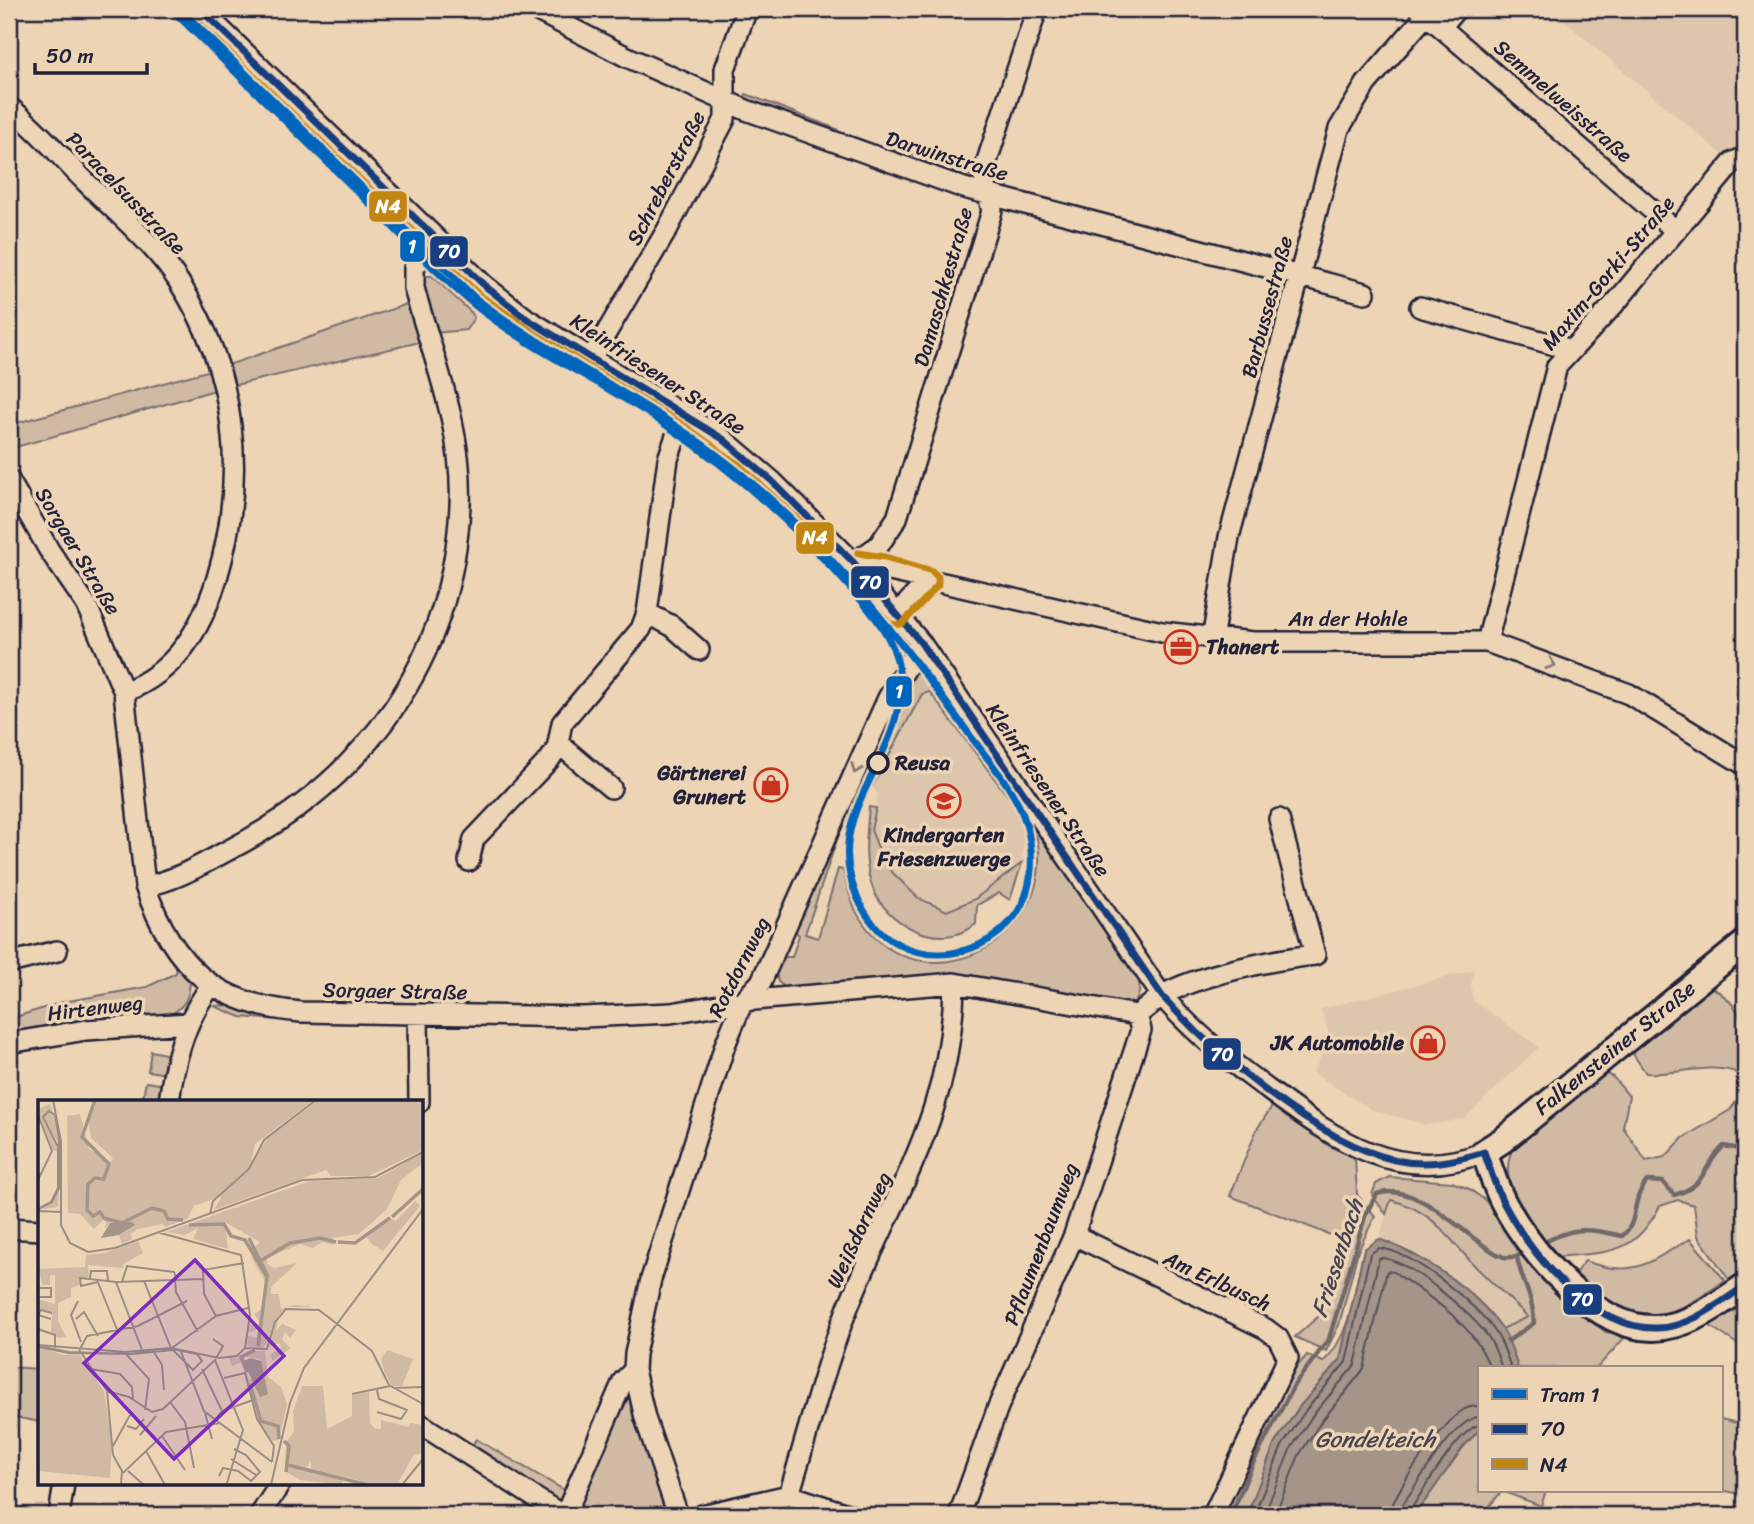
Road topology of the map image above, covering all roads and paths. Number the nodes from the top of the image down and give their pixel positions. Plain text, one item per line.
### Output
1 (200, 9) edge
2 (534, 9) edge
3 (747, 9) edge
4 (1037, 9) edge
5 (1456, 9) edge
6 (1430, 16) edge
7 (724, 99) junction
8 (9, 107) edge
9 (1745, 157) edge
10 (986, 192) junction
11 (1675, 230) junction
12 (433, 239) junction
13 (1298, 276) junction
14 (1365, 293) dead end
15 (1420, 307) dead end
16 (1567, 353) junction
17 (592, 357) junction
18 (688, 416) junction
19 (9, 480) edge
20 (854, 563) junction
21 (929, 581) junction
22 (647, 613) junction
23 (896, 615) junction
24 (1212, 640) junction
25 (1487, 642) junction
26 (921, 643) junction
27 (699, 650) dead end
28 (124, 692) junction
29 (558, 743) junction
30 (1745, 765) edge
31 (611, 788) dead end
32 (1279, 819) dead end
33 (469, 861) dead end
34 (145, 886) junction
35 (1745, 943) edge
36 (57, 951) dead end
37 (9, 962) edge
38 (954, 982) junction
39 (212, 985) junction
40 (1162, 996) junction
41 (743, 1001) junction
42 (418, 1014) junction
43 (1137, 1015) junction
44 (188, 1023) junction
45 (9, 1043) edge
46 (169, 1100) edge
47 (419, 1100) edge
48 (1484, 1152) junction
49 (9, 1228) edge
50 (38, 1230) edge
51 (1074, 1236) junction
52 (1745, 1286) edge
53 (634, 1370) junction
54 (424, 1426) edge
55 (64, 1486) edge
56 (279, 1486) edge
57 (789, 1495) junction
58 (59, 1515) edge
59 (260, 1515) edge
60 (563, 1515) edge
61 (678, 1515) edge
62 (702, 1515) edge
63 (850, 1515) edge
64 (959, 1515) edge
65 (1213, 1515) edge

1 - 12 street, Kleinfriesener Straße
2 - 7 street, Darwinstraße
3 - 7 street, Schreberstraße
4 - 10 street, Damaschkestraße
5 - 6 street, Barbussestraße
6 - 11 street, Semmelweisstraße
6 - 13 street, Barbussestraße
7 - 10 street, Darwinstraße
7 - 17 street, Schreberstraße
8 - 28 street, Paracelsusstraße
9 - 11 street, Maxim-Gorki-Straße
10 - 13 street, Darwinstraße
10 - 20 street, Damaschkestraße
11 - 16 street, Maxim-Gorki-Straße
12 - 17 street, Kleinfriesener Straße
12 - 34 street
13 - 14 street, Darwinstraße
13 - 24 street, Barbussestraße
15 - 16 street
16 - 25 street, Maxim-Gorki-Straße
17 - 18 street, Kleinfriesener Straße
18 - 20 street, Kleinfriesener Straße
18 - 22 street
19 - 28 street, Sorgaer Straße
20 - 21 street, An der Hohle
20 - 23 street, Kleinfriesener Straße
21 - 23 street
21 - 24 street, An der Hohle
22 - 27 street
22 - 29 street
23 - 26 street, Kleinfriesener Straße
24 - 25 street, An der Hohle
25 -> 30 street, An der Hohle
26 - 40 street, Kleinfriesener Straße
26 -> 41 street, Rotdornweg
28 - 34 street, Sorgaer Straße
29 - 31 street
29 - 33 street
32 - 40 street
34 - 39 street, Sorgaer Straße
35 - 48 main road, Falkensteiner Straße
36 - 37 street
38 - 41 street, Sorgaer Straße
38 - 43 street, Sorgaer Straße
38 - 57 street, Weißdornweg
39 - 42 street, Sorgaer Straße
39 - 44 street
40 - 43 street
40 - 48 street, Kleinfriesener Straße
41 - 42 street, Sorgaer Straße
41 - 53 street, Rotdornweg
42 - 47 street
43 - 51 street, Pflaumenbaumweg
44 - 45 street, Hirtenweg
44 - 46 street
48 - 52 main road
49 - 50 street
51 - 64 street, Pflaumenbaumweg
51 - 65 street, Am Erlbusch
53 - 60 street, Rotdornweg
53 - 61 street, Rotdornweg
54 - 60 street
55 - 58 street
56 - 59 street
57 - 62 street
57 - 63 street

